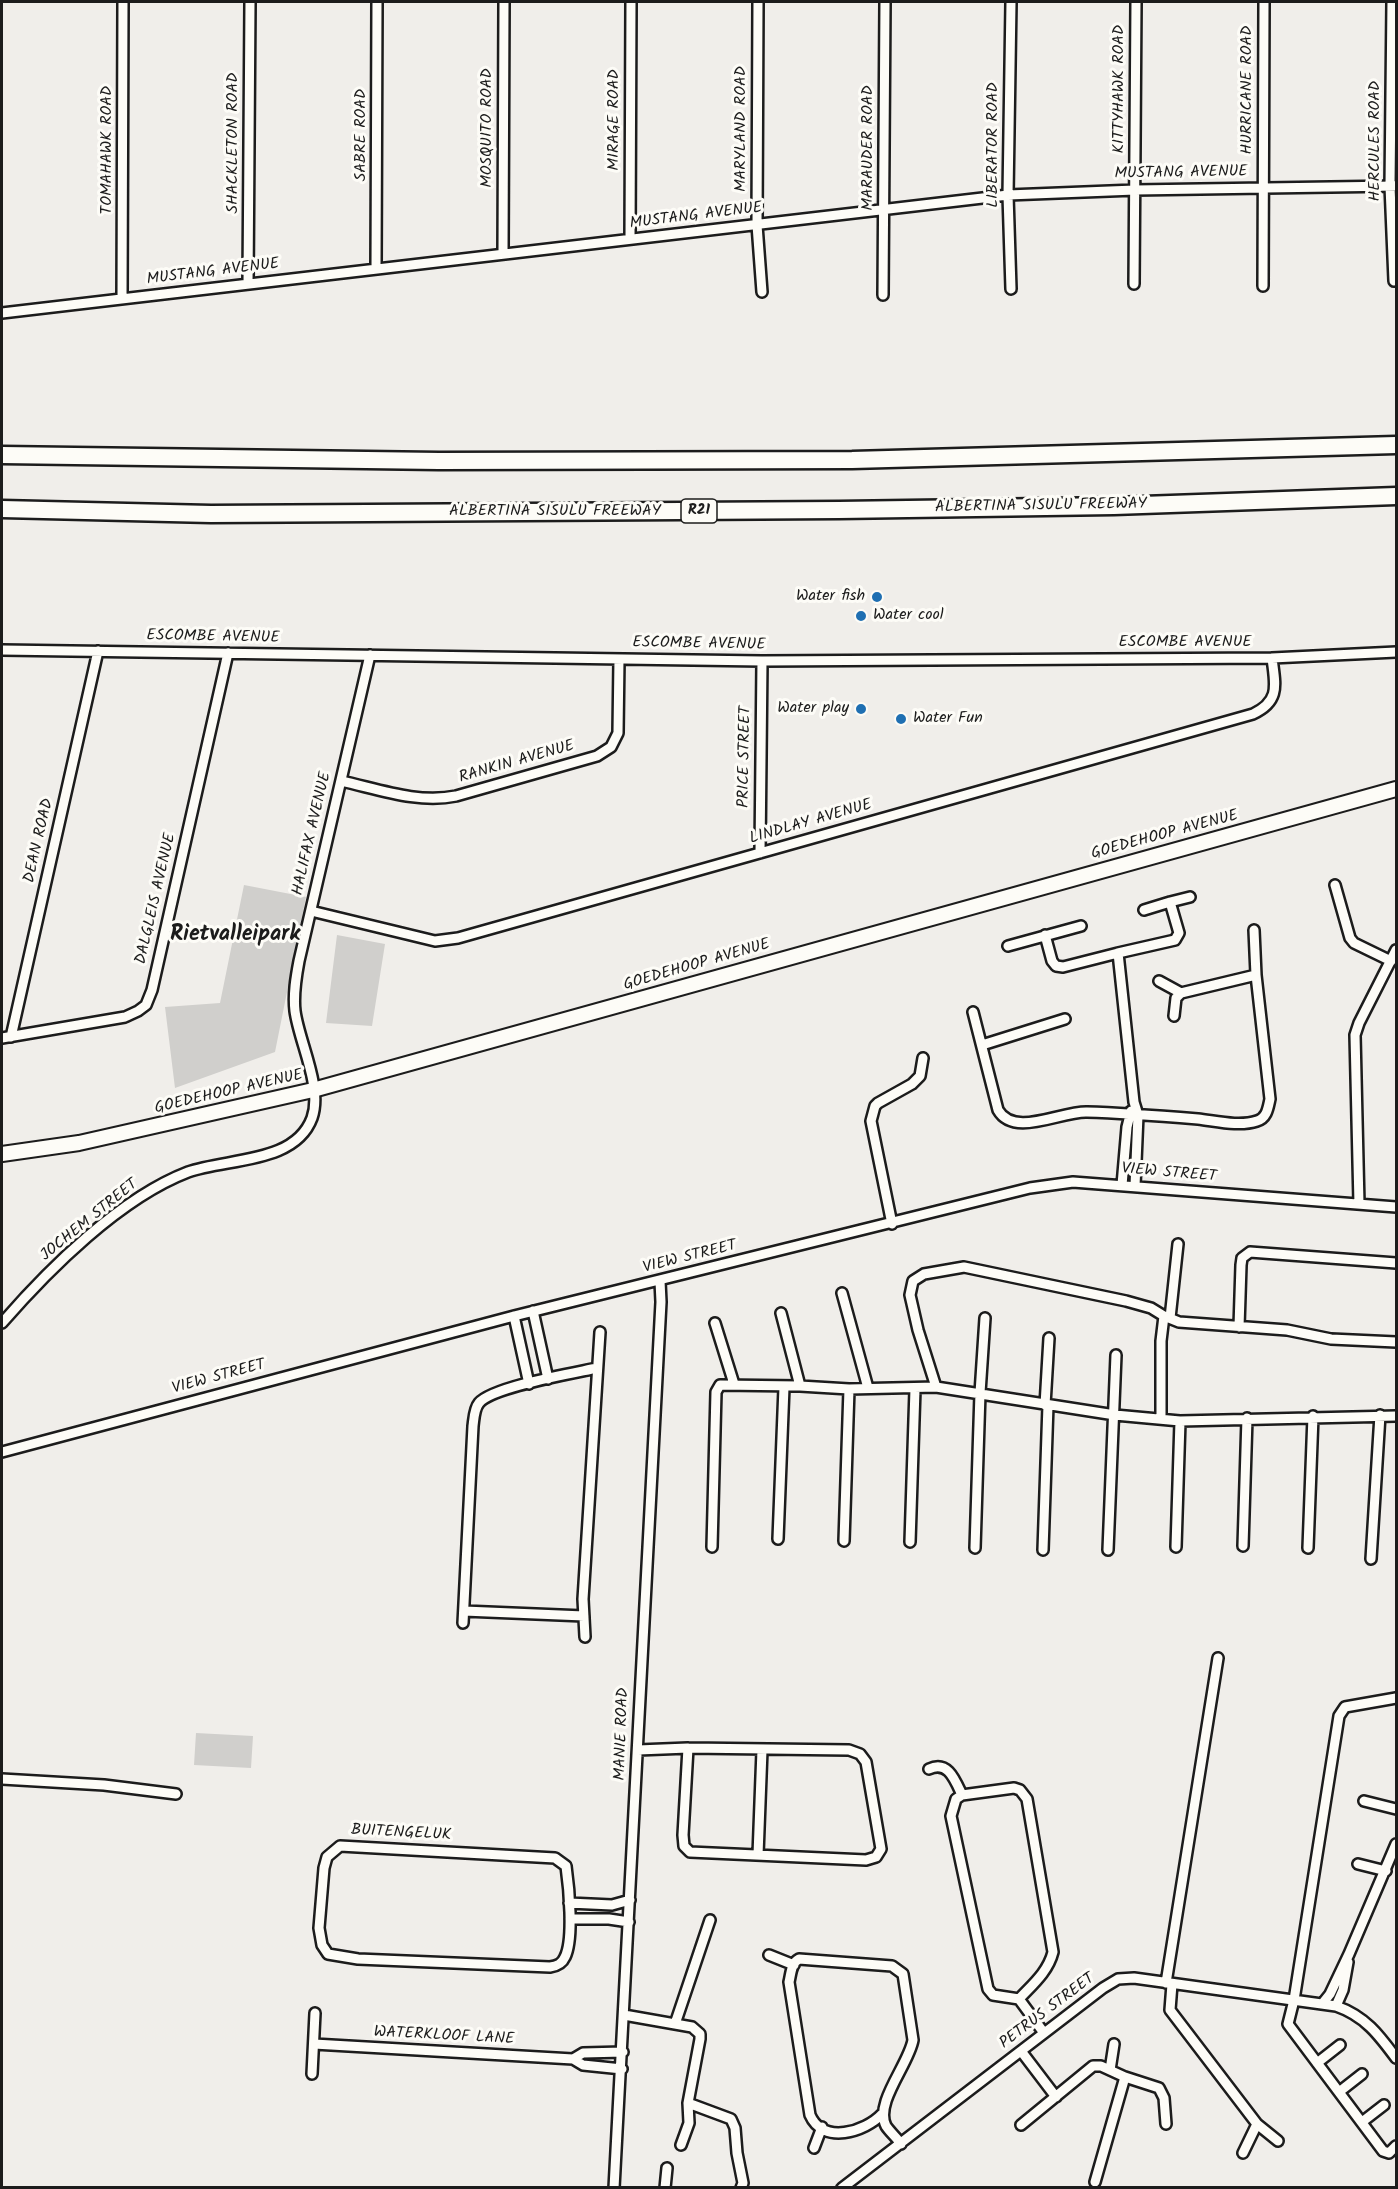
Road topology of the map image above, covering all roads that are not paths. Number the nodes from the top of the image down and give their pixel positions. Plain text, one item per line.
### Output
1 (123, 2) edge
2 (250, 2) edge
3 (377, 2) edge
4 (504, 2) edge
5 (631, 2) edge
6 (758, 2) edge
7 (885, 2) edge
8 (1011, 2) edge
9 (1136, 2) edge
10 (1264, 2) edge
11 (1392, 2) edge
12 (1393, 186) edge
13 (1263, 188) junction
14 (1134, 190) junction
15 (1008, 195) junction
16 (884, 210) junction
17 (757, 225) junction
18 (630, 240) junction
19 (502, 254) junction
20 (376, 269) junction
21 (1394, 281) dead end
22 (248, 284) junction
23 (1134, 284) dead end
24 (1263, 286) dead end
25 (1011, 289) dead end
26 (762, 292) dead end
27 (884, 295) dead end
28 (122, 299) junction
29 (2, 313) edge
30 (1396, 445) edge
31 (2, 455) edge
32 (1396, 496) edge
33 (2, 509) edge
34 (2, 650) edge
35 (98, 651) junction
36 (1396, 652) edge
37 (228, 653) junction
38 (370, 655) junction
39 (1272, 658) junction
40 (619, 659) junction
41 (762, 661) junction
42 (341, 781) junction
43 (1396, 789) edge
44 (760, 853) junction
45 (1335, 885) dead end
46 (1190, 897) dead end
47 (1170, 902) junction
48 (1144, 910) dead end
49 (311, 911) junction
50 (1081, 926) dead end
51 (1254, 930) dead end
52 (1045, 935) junction
53 (1008, 946) dead end
54 (1396, 950) edge
55 (1118, 953) junction
56 (1391, 961) junction
57 (1256, 975) junction
58 (1159, 981) dead end
59 (1181, 993) junction
60 (973, 1012) dead end
61 (1174, 1016) dead end
62 (1065, 1019) dead end
63 (6, 1037) edge
64 (982, 1046) junction
65 (923, 1058) dead end
66 (313, 1090) junction
67 (1134, 1114) junction
68 (2, 1154) edge
69 (1122, 1185) junction
70 (1135, 1186) junction
71 (1359, 1204) junction
72 (1396, 1207) edge
73 (892, 1224) junction
74 (1178, 1244) dead end
75 (1396, 1263) edge
76 (660, 1281) junction
77 (842, 1293) dead end
78 (532, 1311) junction
79 (781, 1313) dead end
80 (514, 1316) junction
81 (1167, 1317) junction
82 (985, 1318) dead end
83 (2, 1323) edge
84 (715, 1323) dead end
85 (1239, 1327) junction
86 (600, 1332) dead end
87 (1049, 1338) dead end
88 (1396, 1342) edge
89 (1116, 1355) dead end
90 (597, 1368) junction
91 (548, 1379) junction
92 (529, 1384) junction
93 (734, 1384) junction
94 (800, 1386) junction
95 (784, 1387) junction
96 (936, 1387) junction
97 (868, 1388) junction
98 (849, 1389) junction
99 (915, 1389) junction
100 (980, 1393) junction
101 (1047, 1405) junction
102 (1115, 1415) junction
103 (1380, 1415) junction
104 (1313, 1416) junction
105 (1396, 1416) edge
106 (1247, 1418) junction
107 (1161, 1419) junction
108 (1180, 1420) junction
109 (2, 1452) edge
110 (778, 1539) dead end
111 (844, 1542) dead end
112 (910, 1542) dead end
113 (1243, 1546) dead end
114 (712, 1547) dead end
115 (1176, 1547) dead end
116 (975, 1548) dead end
117 (1308, 1548) dead end
118 (1043, 1550) dead end
119 (1108, 1550) dead end
120 (1371, 1559) dead end
121 (464, 1611) junction
122 (584, 1616) junction
123 (463, 1623) dead end
124 (585, 1637) dead end
125 (1218, 1658) dead end
126 (1396, 1698) edge
127 (688, 1748) junction
128 (638, 1750) junction
129 (762, 1750) junction
130 (929, 1769) dead end
131 (2, 1779) edge
132 (176, 1794) dead end
133 (962, 1795) junction
134 (1364, 1801) dead end
135 (1396, 1809) edge
136 (1396, 1844) edge
137 (758, 1855) junction
138 (1358, 1864) dead end
139 (1390, 1869) edge
140 (630, 1900) junction
141 (569, 1903) junction
142 (570, 1919) junction
143 (710, 1920) dead end
144 (629, 1922) junction
145 (1349, 1954) junction
146 (769, 1955) dead end
147 (794, 1965) junction
148 (1169, 1983) junction
149 (1018, 1999) junction
150 (1294, 2000) junction
151 (1322, 2004) junction
152 (1336, 2006) junction
153 (315, 2013) dead end
154 (624, 2015) junction
155 (675, 2024) junction
156 (1044, 2033) junction
157 (314, 2044) junction
158 (1114, 2044) dead end
159 (1340, 2045) dead end
160 (1021, 2051) junction
161 (623, 2052) junction
162 (1396, 2058) edge
163 (573, 2059) junction
164 (1317, 2063) junction
165 (622, 2069) junction
166 (1110, 2070) junction
167 (312, 2074) dead end
168 (1362, 2074) dead end
169 (1125, 2077) junction
170 (1339, 2092) junction
171 (1056, 2097) junction
172 (688, 2103) junction
173 (1384, 2105) dead end
174 (882, 2114) junction
175 (1362, 2122) junction
176 (1166, 2124) dead end
177 (1257, 2124) junction
178 (1021, 2125) dead end
179 (822, 2127) junction
180 (1278, 2141) dead end
181 (901, 2144) junction
182 (681, 2145) dead end
183 (1396, 2146) edge
184 (814, 2148) dead end
185 (1243, 2153) dead end
186 (667, 2168) dead end
187 (1095, 2182) dead end
188 (614, 2187) edge
189 (664, 2187) edge
190 (741, 2187) edge
191 (842, 2187) edge

1 - 28 street, TOMAHAWK ROAD
2 - 22 street, SHACKLETON ROAD
3 - 20 street, SABRE ROAD
4 - 19 street, MOSQUITO ROAD
5 - 18 street, MIRAGE ROAD
6 - 17 street, MARYLAND ROAD
7 - 16 street, MARAUDER ROAD
8 - 15 street, LIBERATOR ROAD
9 - 14 street, KITTYHAWK ROAD
10 - 13 street, HURRICANE ROAD
11 - 12 street, HERCULES ROAD
12 - 13 street, MUSTANG AVENUE
12 - 21 street, HERCULES ROAD
13 - 14 street, MUSTANG AVENUE
13 - 24 street, HURRICANE ROAD
14 - 15 street, MUSTANG AVENUE
14 - 23 street, KITTYHAWK ROAD
15 - 16 street, MUSTANG AVENUE
15 - 25 street, LIBERATOR ROAD
16 - 17 street, MUSTANG AVENUE
16 - 27 street, MARAUDER ROAD
17 - 18 street, MUSTANG AVENUE
17 - 26 street, MARYLAND ROAD
18 - 19 street, MUSTANG AVENUE
19 - 20 street, MUSTANG AVENUE
20 - 22 street, MUSTANG AVENUE
22 - 28 street, MUSTANG AVENUE
28 - 29 street, MUSTANG AVENUE
30 - 31 highway
32 - 33 highway, ALBERTINA SISULU FREEWAY / R21
34 - 35 street, ESCOMBE AVENUE
35 - 37 street, ESCOMBE AVENUE
35 - 63 street, DEAN ROAD
36 - 39 street, ESCOMBE AVENUE
37 - 38 street, ESCOMBE AVENUE
37 - 63 street, DALGLEIS AVENUE
38 - 40 street, ESCOMBE AVENUE
38 - 42 street, HALIFAX AVENUE
39 - 41 street, ESCOMBE AVENUE
39 - 44 street, LINDLAY AVENUE
40 - 41 street, ESCOMBE AVENUE
40 - 42 street, RANKIN AVENUE
41 - 44 street, PRICE STREET
42 - 49 street, HALIFAX AVENUE
43 - 66 main road, GOEDEHOOP AVENUE
44 - 49 street, LINDLAY AVENUE
45 - 56 street
46 - 47 street
47 - 48 street
47 - 55 street
49 - 66 street, HALIFAX AVENUE
50 - 52 street
51 - 57 street
52 - 53 street
52 - 55 street
54 - 56 street
55 - 67 street
56 - 71 street
57 - 59 street
57 - 67 street
58 - 59 street
59 - 61 street
60 - 64 street
62 - 64 street
64 - 67 street
65 - 73 street
66 - 68 main road, GOEDEHOOP AVENUE
66 - 83 street, JOCHEM STREET
67 - 69 street
67 - 70 street
69 - 70 street, VIEW STREET
69 - 73 street, VIEW STREET
70 - 71 street, VIEW STREET
71 - 72 street, VIEW STREET
73 - 76 street, VIEW STREET
74 - 81 street
75 - 85 street
76 - 78 street, VIEW STREET
76 - 128 street, MANIE ROAD
77 - 97 street
78 - 80 street, VIEW STREET
78 - 91 street
79 - 94 street
80 - 92 street
80 - 109 street, VIEW STREET
81 - 85 street
81 - 96 street
81 - 107 street
82 - 100 street
84 - 93 street
85 - 88 street
86 - 90 street
87 - 101 street
89 - 102 street
90 - 91 street
90 - 122 street
91 - 92 street
92 - 121 street
93 - 95 street
93 - 114 street
94 - 95 street
94 - 98 street
95 - 110 street
96 - 99 street
96 - 100 street
97 - 98 street
97 - 99 street
98 - 111 street
99 - 112 street
100 - 101 street
100 - 116 street
101 - 102 street
101 - 118 street
102 - 107 street
102 - 119 street
103 - 104 street
103 - 105 street
103 - 120 street
104 - 106 street
104 - 117 street
106 - 108 street
106 - 113 street
107 - 108 street
108 - 115 street
121 - 122 street
121 - 123 street
122 - 124 street
125 - 148 street
126 - 150 street
127 - 128 street
127 - 129 street
127 - 137 street
128 - 140 street, MANIE ROAD
129 - 137 street
129 - 137 street
130 - 133 street
131 - 132 street
133 - 149 street
133 - 149 street
134 - 135 street
136 - 139 street
138 - 139 street
139 - 145 street
140 - 141 street
140 - 144 street, MANIE ROAD
141 - 142 street, BUITENGELUK
141 - 142 street, BUITENGELUK
142 - 144 street
143 - 155 street
144 - 154 street, MANIE ROAD
145 - 151 street
145 - 152 street
146 - 147 street
147 - 174 street
147 - 179 street
148 - 150 street, PETRUS STREET
148 - 156 street, PETRUS STREET
148 - 177 street
149 - 156 street
150 - 151 street, PETRUS STREET
150 - 164 street
151 - 152 street, PETRUS STREET
152 - 162 street, PETRUS STREET
153 - 157 street
154 - 155 street
154 - 161 street, MANIE ROAD
155 - 172 street
156 - 160 street, PETRUS STREET
157 - 163 street, WATERKLOOF LANE
157 - 167 street
158 - 166 street
159 - 164 street
160 - 171 street
160 - 181 street, PETRUS STREET
161 - 163 street, WATERKLOOF LANE
161 - 165 street, MANIE ROAD
163 - 165 street, WATERKLOOF LANE
164 - 170 street
165 - 188 street, MANIE ROAD
166 - 169 street
166 - 171 street
168 - 170 street
169 - 176 street
169 - 187 street
170 - 175 street
171 - 178 street
172 - 182 street
172 - 190 street
173 - 175 street
174 - 179 street
174 - 181 street
175 - 183 street
177 - 180 street
177 - 185 street
179 - 184 street
181 - 191 street, PETRUS STREET
186 - 189 street

